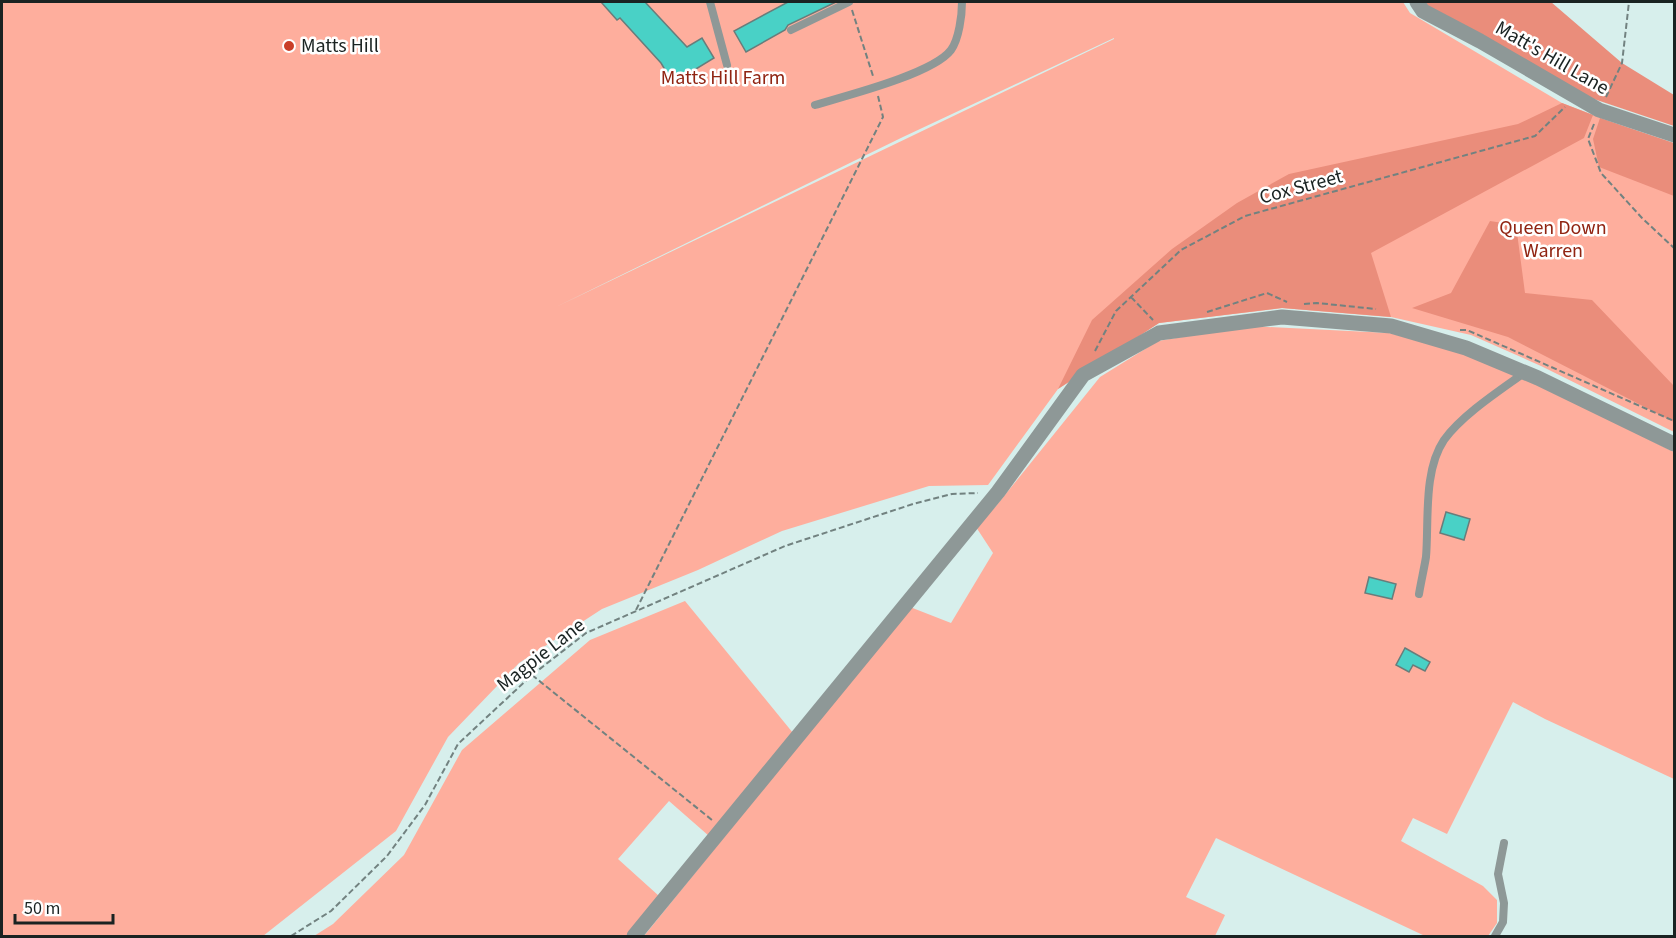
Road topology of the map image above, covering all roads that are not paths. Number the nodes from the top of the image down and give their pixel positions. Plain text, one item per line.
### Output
1 (710, 2) edge
2 (849, 2) edge
3 (962, 2) edge
4 (1417, 2) edge
5 (791, 30) dead end
6 (727, 65) dead end
7 (815, 105) dead end
8 (1674, 135) edge
9 (1524, 373) junction
10 (1674, 444) edge
11 (1419, 594) dead end
12 (1504, 843) dead end
13 (634, 936) edge
14 (1495, 936) edge

1 - 6 lane
2 - 5 lane
3 - 7 lane
4 - 8 street, Matt's Hill Lane
9 - 10 street
9 - 11 lane
9 - 13 street
12 - 14 lane

